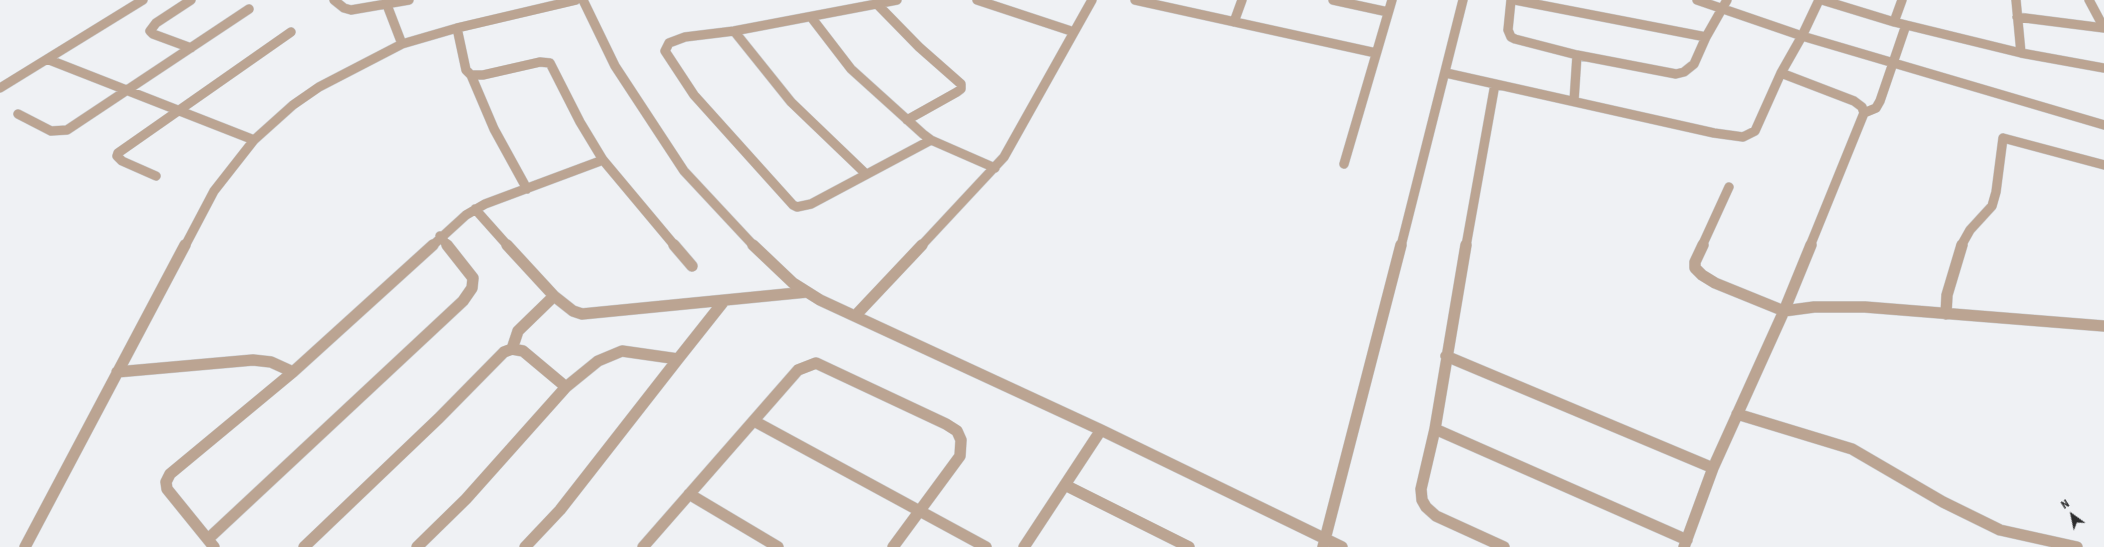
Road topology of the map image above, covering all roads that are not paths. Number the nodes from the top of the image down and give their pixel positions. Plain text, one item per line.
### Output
1 (143, 0) edge
2 (191, 0) edge
3 (334, 0) edge
4 (409, 0) edge
5 (576, 0) edge
6 (583, 0) edge
7 (897, 0) edge
8 (977, 0) edge
9 (1092, 0) edge
10 (1135, 0) edge
11 (1242, 0) edge
12 (1333, 0) edge
13 (1392, 0) edge
14 (1463, 0) edge
15 (1511, 0) edge
16 (1515, 0) edge
17 (1697, 0) edge
18 (1727, 0) edge
19 (1820, 0) edge
20 (1902, 0) edge
21 (2016, 0) edge
22 (2089, 0) edge
23 (1166, 3) edge
24 (878, 4) junction
25 (387, 5) junction
26 (249, 9) dead end
27 (1722, 9) junction
28 (1388, 12) junction
29 (811, 17) junction
30 (2017, 17) junction
31 (1234, 22) junction
32 (1894, 22) junction
33 (1906, 25) junction
34 (457, 28) junction
35 (2104, 28) edge
36 (734, 31) junction
37 (291, 32) dead end
38 (1074, 32) junction
39 (1802, 36) junction
40 (1706, 37) junction
41 (402, 44) junction
42 (191, 48) junction
43 (1376, 53) junction
44 (2021, 53) junction
45 (1577, 56) junction
46 (47, 59) junction
47 (1893, 64) junction
48 (2104, 68) edge
49 (1446, 73) junction
50 (1781, 73) junction
51 (471, 75) junction
52 (1495, 84) junction
53 (0, 88) edge
54 (128, 90) junction
55 (1574, 101) junction
56 (178, 110) junction
57 (1864, 113) junction
58 (18, 114) dead end
59 (907, 120) junction
60 (2104, 125) edge
61 (254, 140) junction
62 (931, 140) junction
63 (603, 160) junction
64 (1344, 164) dead end
65 (2104, 165) edge
66 (995, 168) junction
67 (866, 174) junction
68 (156, 176) dead end
69 (1729, 187) dead end
70 (527, 188) junction
71 (475, 209) junction
72 (440, 236) junction
73 (692, 266) dead end
74 (807, 292) junction
75 (554, 296) junction
76 (724, 301) junction
77 (1784, 311) junction
78 (1946, 314) junction
79 (855, 316) junction
80 (2104, 326) edge
81 (512, 349) junction
82 (1446, 356) junction
83 (678, 360) junction
84 (117, 372) junction
85 (293, 372) junction
86 (566, 387) junction
87 (1737, 414) junction
88 (754, 420) junction
89 (1435, 429) junction
90 (1101, 430) junction
91 (1713, 468) junction
92 (1065, 485) junction
93 (689, 494) junction
94 (921, 510) junction
95 (211, 543) edge
96 (1324, 543) edge
97 (1686, 544) edge
98 (25, 547) edge
99 (304, 547) edge
100 (417, 547) edge
101 (525, 547) edge
102 (643, 547) edge
103 (778, 547) edge
104 (893, 547) edge
105 (986, 547) edge
106 (1024, 547) edge
107 (1189, 547) edge
108 (1342, 547) edge
109 (1504, 547) edge
110 (2077, 547) edge

1 - 46 street
2 - 42 street
3 - 25 street
4 - 25 street
5 - 34 street
6 - 74 street
7 - 24 street
8 - 38 street
9 - 38 street
10 - 23 street
11 - 31 street
12 - 28 street
13 - 28 street
14 - 49 street
15 - 45 street
16 - 40 street
17 - 27 street
18 - 27 street
19 - 32 street
19 - 39 street
20 - 32 street
21 - 30 street
22 - 35 street
23 - 31 street
24 - 29 street
24 - 59 street
25 - 41 street
26 - 42 street
27 - 39 street
27 - 40 street
28 - 43 street
29 - 36 street
29 - 59 street
30 - 35 street
30 - 44 street
31 - 43 street
32 - 33 street
33 - 44 street
33 - 47 street
34 - 41 street
34 - 51 street
36 - 67 street
36 - 67 street
37 - 56 street
38 - 66 street
39 - 47 street
39 - 50 street
40 - 45 street
41 - 61 street
42 - 54 street
43 - 64 street
44 - 48 street
45 - 55 street
46 - 53 street
46 - 54 street
47 - 57 street
47 - 60 street
49 - 52 street
49 - 96 street
50 - 55 street
50 - 57 street
51 - 63 street
51 - 70 street
52 - 55 street
52 - 82 street
54 - 56 street
54 - 58 street
56 - 61 street
56 - 68 street
57 - 77 street
59 - 62 street
61 - 84 street
62 - 66 street
62 - 67 street
63 - 70 street
63 - 73 street
65 - 78 street
66 - 79 street
69 - 77 street
70 - 71 street
71 - 72 street
71 - 75 street
72 - 85 street
72 - 95 street
74 - 76 street
74 - 79 street
75 - 76 street
75 - 81 street
76 - 83 street
77 - 78 street
77 - 87 street
78 - 80 street
79 - 90 street
81 - 86 street
81 - 99 street
82 - 89 street
82 - 91 street
83 - 86 street
83 - 101 street
84 - 85 street
84 - 98 street
85 - 95 street
86 - 100 street
87 - 91 street
87 - 110 street
88 - 93 street
88 - 94 street
88 - 94 street
89 - 97 street
89 - 109 street
90 - 92 street
90 - 96 street
91 - 97 street
92 - 106 street
92 - 107 street
93 - 102 street
93 - 103 street
94 - 104 street
94 - 105 street
96 - 108 street

